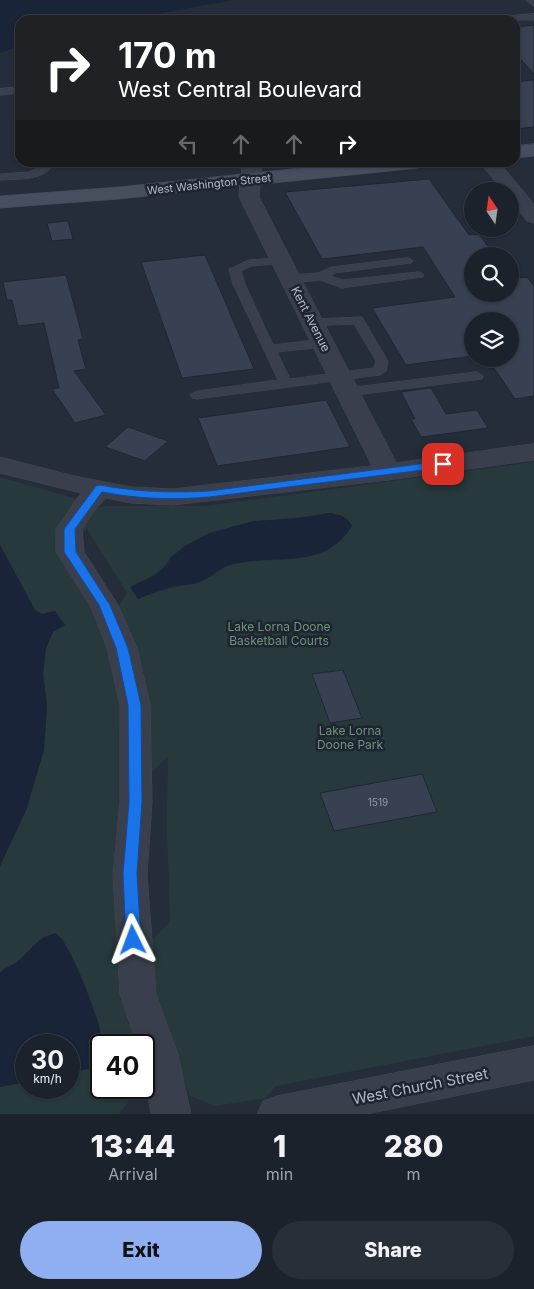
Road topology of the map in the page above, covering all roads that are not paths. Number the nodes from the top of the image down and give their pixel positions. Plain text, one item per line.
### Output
1 (530, 0) edge
2 (534, 3) edge
3 (534, 17) edge
4 (520, 18) edge
5 (15, 90) edge
6 (0, 92) edge
7 (534, 150) edge
8 (520, 151) edge
9 (47, 167) edge
10 (326, 167) edge
11 (493, 167) edge
12 (252, 171) edge
13 (0, 177) edge
14 (0, 202) edge
15 (534, 217) edge
16 (407, 261) dead end
17 (286, 270) junction
18 (418, 275) dead end
19 (321, 276) junction
20 (313, 323) junction
21 (323, 343) junction
22 (269, 350) junction
23 (477, 376) dead end
24 (286, 383) junction
25 (344, 384) junction
26 (197, 395) dead end
27 (534, 452) edge
28 (0, 465) edge
29 (388, 472) junction
30 (100, 489) junction
31 (534, 1063) edge
32 (338, 1108) edge
33 (171, 1114) edge
34 (277, 1114) edge

1 - 2 lane
3 - 4 lane
5 - 6 lane
7 - 8 main road
9 - 13 lane
10 - 12 main road, West Washington Street
11 - 15 street
12 - 14 main road, West Washington Street
12 - 17 street, Kent Avenue
16 - 19 lane
17 - 19 lane
17 - 20 street, Kent Avenue
17 - 22 lane
18 - 19 lane
20 - 21 street, Kent Avenue
20 - 25 lane
21 - 22 lane
21 - 25 street, Kent Avenue
22 - 24 lane
23 - 25 lane
24 - 25 lane
24 - 26 lane
25 - 29 street, Kent Avenue
27 - 29 street
28 - 30 street
29 - 30 street
30 - 33 street
31 - 32 street, West Church Street
32 - 34 street, West Church Street

